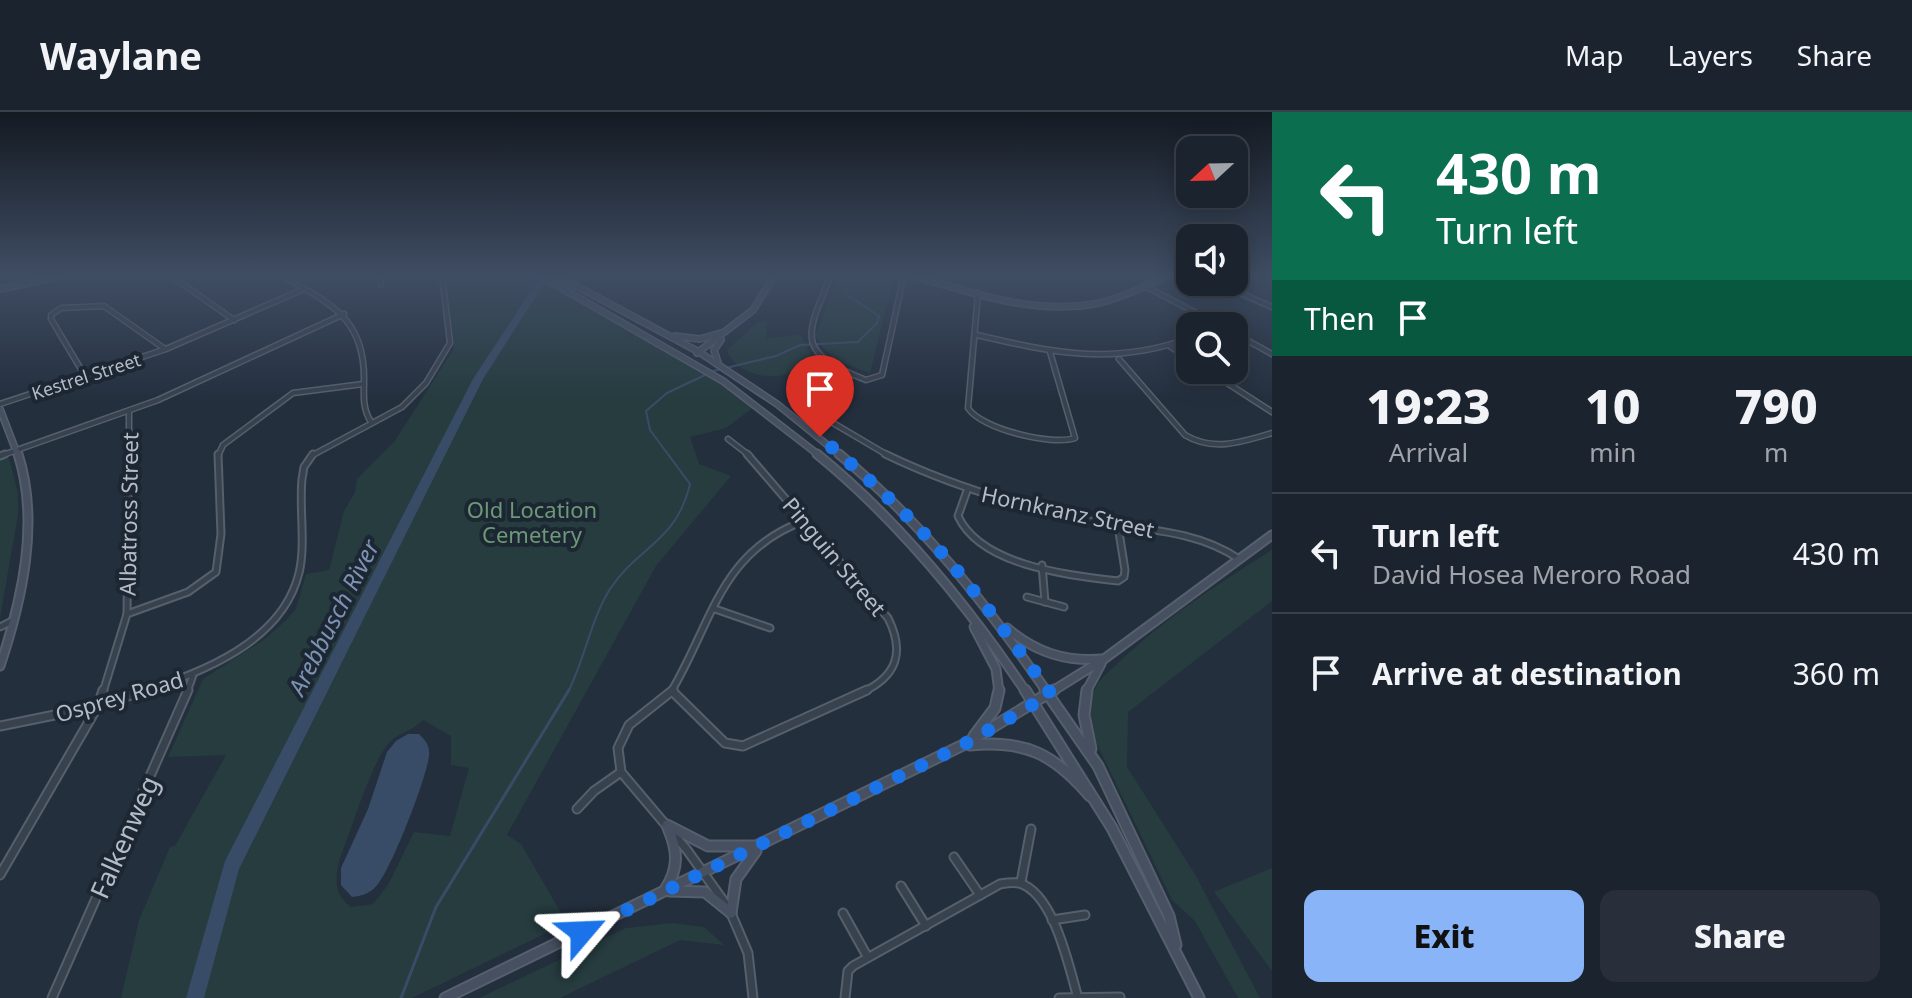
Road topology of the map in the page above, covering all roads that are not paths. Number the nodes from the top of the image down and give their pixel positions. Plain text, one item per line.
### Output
1 (52, 316) edge
2 (119, 316) edge
3 (230, 316) edge
4 (243, 316) edge
5 (339, 316) edge
6 (346, 316) edge
7 (448, 316) edge
8 (614, 316) edge
9 (634, 316) edge
10 (745, 316) edge
11 (814, 316) edge
12 (895, 316) edge
13 (977, 316) edge
14 (235, 320) junction
15 (733, 328) junction
16 (669, 335) junction
17 (725, 335) junction
18 (977, 335) junction
19 (1248, 341) edge
20 (1176, 344) edge
21 (1170, 347) junction
22 (166, 349) junction
23 (1176, 351) edge
24 (699, 352) junction
25 (1050, 352) junction
26 (1272, 354) edge
27 (689, 358) junction
28 (1119, 358) junction
29 (720, 364) junction
30 (85, 376) junction
31 (363, 384) junction
32 (1229, 384) edge
33 (800, 394) dead end
34 (0, 406) edge
35 (129, 411) junction
36 (1272, 412) edge
37 (371, 422) junction
38 (1272, 433) edge
39 (728, 439) dead end
40 (17, 450) junction
41 (0, 456) edge
42 (968, 488) junction
43 (806, 520) junction
44 (1118, 526) junction
45 (1272, 536) edge
46 (1239, 559) junction
47 (1042, 565) junction
48 (1027, 597) dead end
49 (958, 599) junction
50 (1045, 602) junction
51 (1064, 607) dead end
52 (715, 609) junction
53 (127, 614) junction
54 (995, 617) junction
55 (13, 621) junction
56 (0, 627) edge
57 (770, 628) dead end
58 (1104, 659) junction
59 (0, 666) edge
60 (193, 674) junction
61 (672, 691) junction
62 (1051, 694) junction
63 (1037, 703) junction
64 (98, 706) junction
65 (0, 726) edge
66 (963, 745) junction
67 (1098, 766) junction
68 (621, 772) junction
69 (577, 809) dead end
70 (1106, 816) junction
71 (667, 825) junction
72 (1031, 829) dead end
73 (764, 845) junction
74 (954, 857) dead end
75 (703, 873) junction
76 (0, 875) edge
77 (1021, 882) junction
78 (901, 886) dead end
79 (664, 892) junction
80 (980, 895) junction
81 (731, 913) junction
82 (843, 913) dead end
83 (1085, 915) dead end
84 (1052, 920) junction
85 (926, 926) junction
86 (1179, 955) junction
87 (867, 956) junction
88 (1078, 997) edge
89 (1120, 997) edge
90 (52, 998) edge
91 (445, 998) edge
92 (753, 998) edge
93 (845, 998) edge
94 (1059, 998) edge
95 (1199, 998) edge

1 - 30 street
2 - 22 street
3 - 14 street
4 - 14 street, Kestrel Street
5 - 35 street
6 - 31 street
7 - 37 street, Osprey Road
8 - 27 main road
9 - 16 main road
10 - 15 main road
11 - 12 street
13 - 18 street
14 - 22 street, Kestrel Street
15 - 16 main road
15 - 17 main road
16 - 24 main road
17 - 24 main road
17 - 29 main road
18 - 25 street
18 - 25 street
19 - 26 street
20 - 21 street
21 - 23 street
21 - 28 street
22 - 30 street, Kestrel Street
24 - 27 main road
24 - 29 main road
25 - 28 street
27 - 49 main road
28 - 38 street
29 - 54 main road
30 - 34 street, Kestrel Street
31 - 37 street
31 - 53 street
32 - 36 street
33 - 42 street, Hornkranz Street
34 - 40 main road
35 - 40 street
35 - 53 street, Albatross Street
37 - 60 street, Osprey Road
39 - 43 street, Pinguin Street
40 - 41 street
40 - 55 main road
42 - 44 street, Hornkranz Street
42 - 47 street
43 - 52 street
43 - 61 street, Pinguin Street
44 - 46 street, Hornkranz Street
44 - 47 street
45 - 46 main road
46 - 58 main road
47 - 50 street
48 - 50 street
49 - 63 main road
49 - 66 main road
50 - 51 street
52 - 57 street
52 - 61 street
53 - 64 street, Albatross Street
54 - 58 main road
54 - 62 main road
55 - 56 street
55 - 59 main road
58 - 62 main road
58 - 67 main road
60 - 64 street, Osprey Road
60 - 90 street, Falkenweg
61 - 68 street
62 - 63 main road
62 - 67 main road
63 - 66 main road
63 - 70 main road
64 - 65 street, Osprey Road
64 - 76 street, Albatross Street
66 - 70 main road
66 - 73 main road
67 - 86 main road
68 - 69 street
68 - 71 street
70 - 86 main road
71 - 73 main road
71 - 75 street
71 - 79 main road
72 - 77 street
73 - 75 main road
73 - 81 main road
74 - 80 street
75 - 79 main road
75 - 81 street
77 - 80 street
77 - 84 street
78 - 85 street
79 - 81 main road
79 - 91 main road
80 - 85 street
81 - 92 street
82 - 87 street
83 - 84 street
84 - 88 street
85 - 87 street
86 - 95 main road
87 - 93 street
88 - 89 street
88 - 94 street

